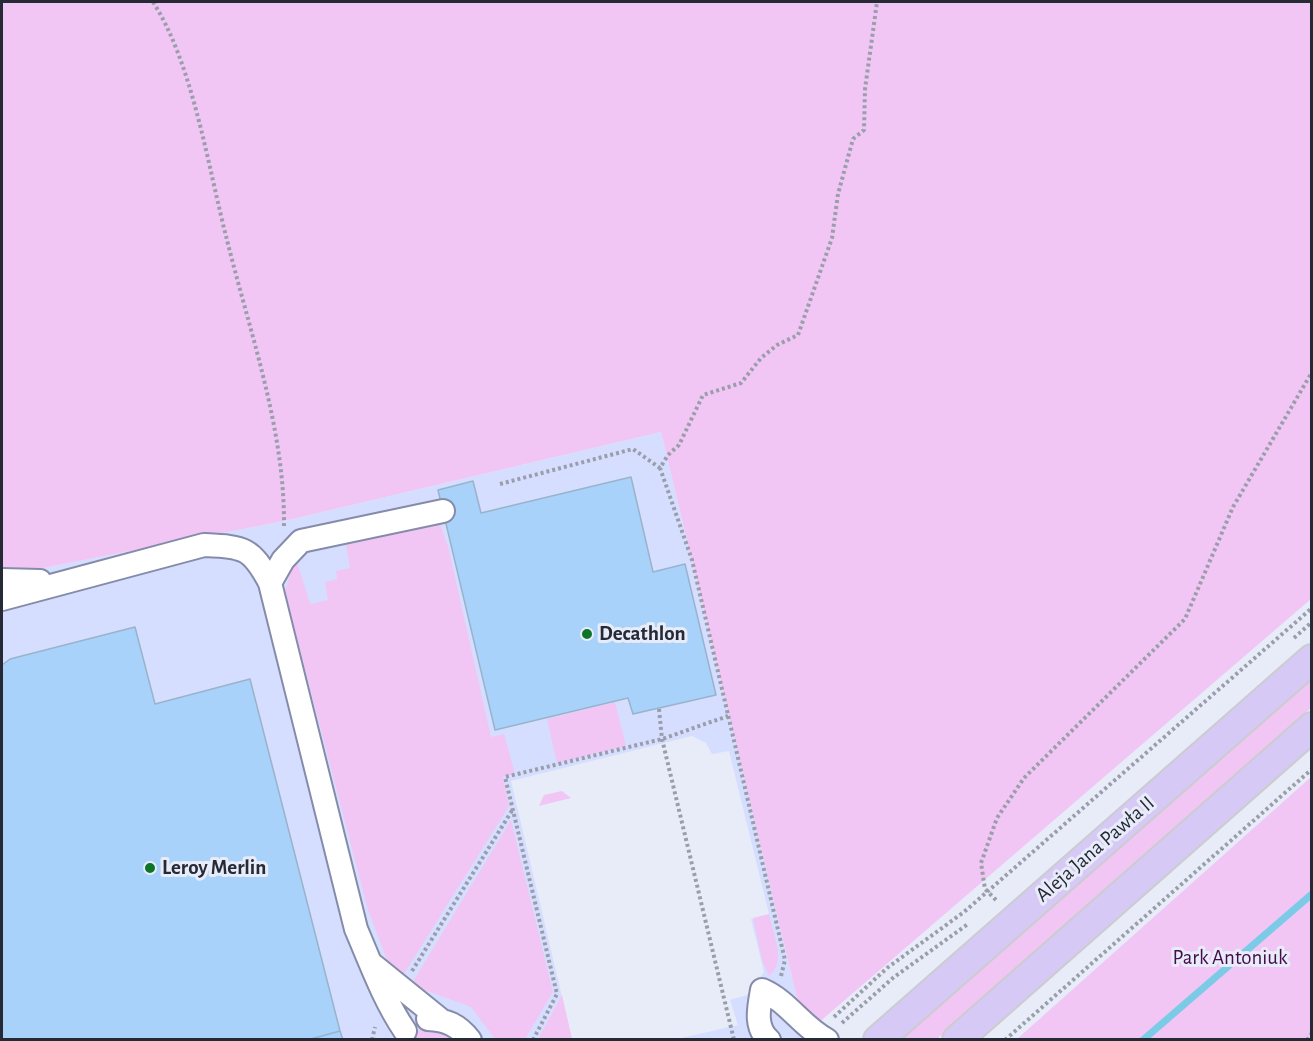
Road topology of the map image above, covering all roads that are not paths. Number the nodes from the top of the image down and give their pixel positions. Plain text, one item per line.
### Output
1 (443, 511) dead end
2 (2, 580) edge
3 (65, 581) junction
4 (270, 583) junction
5 (2, 598) edge
6 (1311, 659) edge
7 (1311, 727) edge
8 (392, 994) junction
9 (441, 1020) junction
10 (402, 1035) edge
11 (823, 1037) edge
12 (764, 1038) edge
13 (470, 1039) edge
14 (878, 1040) edge
15 (957, 1040) edge

1 - 4 lane
2 - 3 lane
3 - 4 lane
3 - 5 lane
4 - 8 lane
6 - 14 main road, Aleja Jana Pawła II
7 - 15 main road
8 - 9 lane
8 - 10 lane
9 - 10 lane
9 - 13 lane
11 - 12 lane

